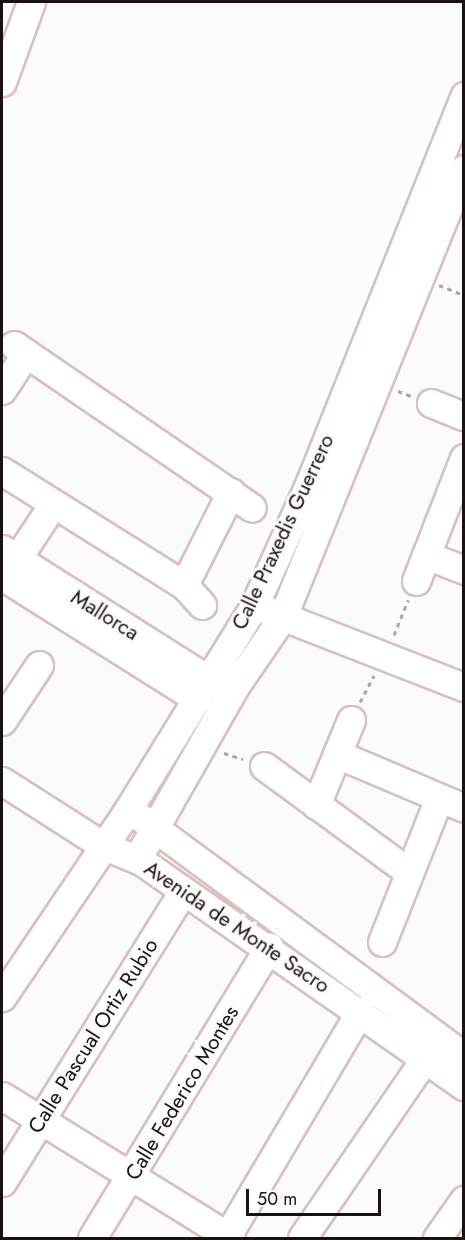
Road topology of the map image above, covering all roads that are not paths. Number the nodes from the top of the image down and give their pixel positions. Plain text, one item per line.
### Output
1 (31, 2) edge
2 (7, 51) edge
3 (2, 82) edge
4 (464, 96) edge
5 (464, 169) edge
6 (2, 390) edge
7 (431, 404) road end
8 (464, 416) edge
9 (464, 458) edge
10 (2, 471) edge
11 (231, 492) junction
12 (52, 504) junction
13 (252, 508) dead end
14 (426, 555) junction
15 (7, 561) edge
16 (464, 570) edge
17 (416, 581) dead end
18 (254, 606) junction
19 (283, 616) junction
20 (39, 665) dead end
21 (464, 687) edge
22 (203, 689) junction
23 (351, 720) dead end
24 (2, 721) edge
25 (337, 754) junction
26 (264, 765) road end
27 (2, 781) edge
28 (451, 803) edge
29 (316, 805) junction
30 (128, 810) junction
31 (158, 828) junction
32 (102, 845) junction
33 (137, 859) junction
34 (409, 872) junction
35 (183, 891) junction
36 (381, 942) dead end
37 (269, 947) junction
38 (2, 997) edge
39 (360, 1011) junction
40 (464, 1056) edge
41 (424, 1060) junction
42 (464, 1086) edge
43 (2, 1096) edge
44 (41, 1121) junction
45 (132, 1177) junction
46 (2, 1182) edge
47 (464, 1200) edge
48 (228, 1238) edge
49 (92, 1239) edge
50 (302, 1239) edge
51 (437, 1239) edge

1 - 2 street
2 - 3 street
4 - 18 street, Calle Praxedis Guerrero
5 - 19 street, Calle Praxedis Guerrero
6 - 11 street
7 - 8 street
9 - 14 street
10 - 12 street
11 - 12 street
11 - 13 street
12 - 15 street
14 - 16 street
14 - 17 street
15 - 22 street, Mallorca
18 - 19 street
18 - 22 street, Calle Praxedis Guerrero
19 - 21 street
19 - 31 street, Calle Praxedis Guerrero
20 - 24 street
22 - 30 street, Calle Praxedis Guerrero
23 - 25 street
25 - 28 street
25 - 29 street
26 - 29 street
27 - 32 street, Avenida de Monte Sacro
28 - 34 street
29 - 34 street
30 - 31 street, Avenida de Monte Sacro
30 - 32 street, Calle Praxedis Guerrero
31 - 33 street, Calle Praxedis Guerrero
31 - 40 street, Avenida de Monte Sacro
32 - 33 street, Avenida de Monte Sacro
32 - 38 street, Calle Praxedis Guerrero
33 - 35 street, Avenida de Monte Sacro
34 - 36 street
35 - 37 street, Avenida de Monte Sacro
35 - 44 street, Calle Pascual Ortiz Rubio
37 - 39 street, Avenida de Monte Sacro
37 - 45 street, Calle Federico Montes
39 - 41 street, Avenida de Monte Sacro
39 - 48 street
41 - 42 street, Avenida de Monte Sacro
41 - 50 street
43 - 44 street
44 - 45 street
44 - 46 street, Calle Pascual Ortiz Rubio
45 - 48 street
45 - 49 street, Calle Federico Montes
47 - 51 street

